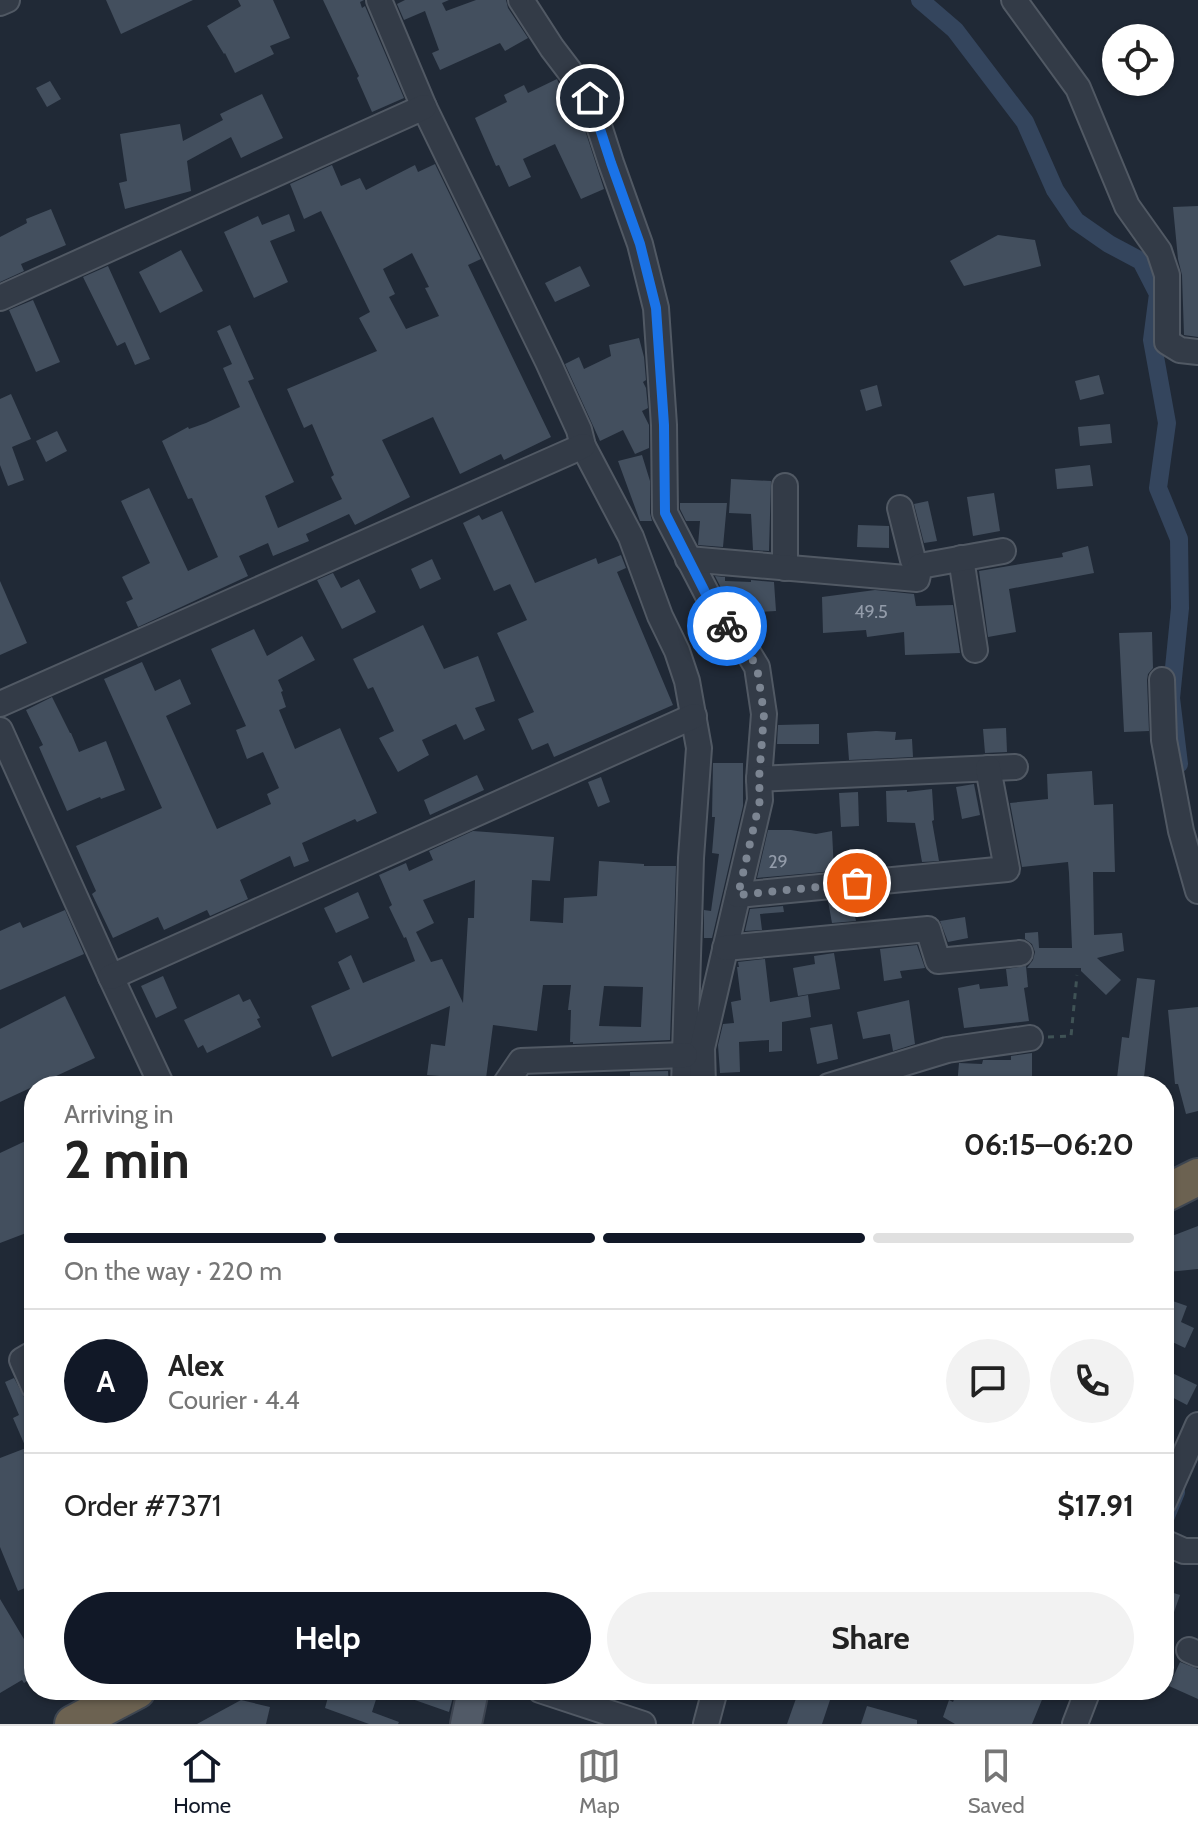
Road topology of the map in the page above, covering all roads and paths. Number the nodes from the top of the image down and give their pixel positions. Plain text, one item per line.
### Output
1 (7, 0) edge
2 (379, 0) edge
3 (521, 0) edge
4 (1014, 0) edge
5 (0, 3) edge
6 (424, 107) junction
7 (0, 298) edge
8 (1198, 352) edge
9 (583, 446) junction
10 (785, 486) dead end
11 (900, 508) dead end
12 (1003, 551) dead end
13 (961, 558) junction
14 (688, 559) junction
15 (920, 566) junction
16 (785, 568) junction
17 (975, 650) dead end
18 (1162, 680) dead end
19 (0, 704) edge
20 (694, 716) junction
21 (0, 730) edge
22 (1015, 767) dead end
23 (988, 768) junction
24 (759, 779) junction
25 (1198, 891) edge
26 (738, 895) junction
27 (725, 948) junction
28 (1020, 953) dead end
29 (1077, 975) dead end
30 (111, 977) junction
31 (1030, 1038) joint
32 (685, 1055) junction
33 (157, 1076) edge
34 (511, 1076) edge
35 (684, 1076) edge
36 (703, 1076) edge
37 (862, 1076) edge
38 (1198, 1177) edge
39 (1174, 1189) edge
40 (1198, 1425) edge
41 (1174, 1479) edge
42 (1174, 1546) edge
43 (1198, 1551) edge
44 (118, 1700) edge
45 (471, 1700) edge
46 (570, 1700) edge
47 (713, 1700) edge
48 (1084, 1700) edge
49 (73, 1724) edge
50 (466, 1724) edge
51 (643, 1724) edge
52 (707, 1724) edge
53 (1075, 1724) edge

1 - 5 street
2 - 6 street
3 - 14 street
4 - 8 street
6 - 7 street
6 - 9 street
9 - 19 street
9 - 20 street
10 - 16 street
11 - 15 street
12 - 13 street
13 - 15 street
13 - 17 street
14 - 16 street
14 - 24 street
15 - 16 street
18 - 25 street
20 - 30 street
20 - 32 street
21 - 30 street
22 - 23 street
23 - 24 street
23 - 26 street
24 - 26 street
26 - 27 street
27 - 28 street
27 - 36 street
29 - 31 path
30 - 33 street
31 - 37 street
32 - 34 street
32 - 35 street
38 - 39 highway
40 - 41 street
42 - 43 street
44 - 49 highway
45 - 50 main road
46 - 51 street
47 - 52 street
48 - 53 street

